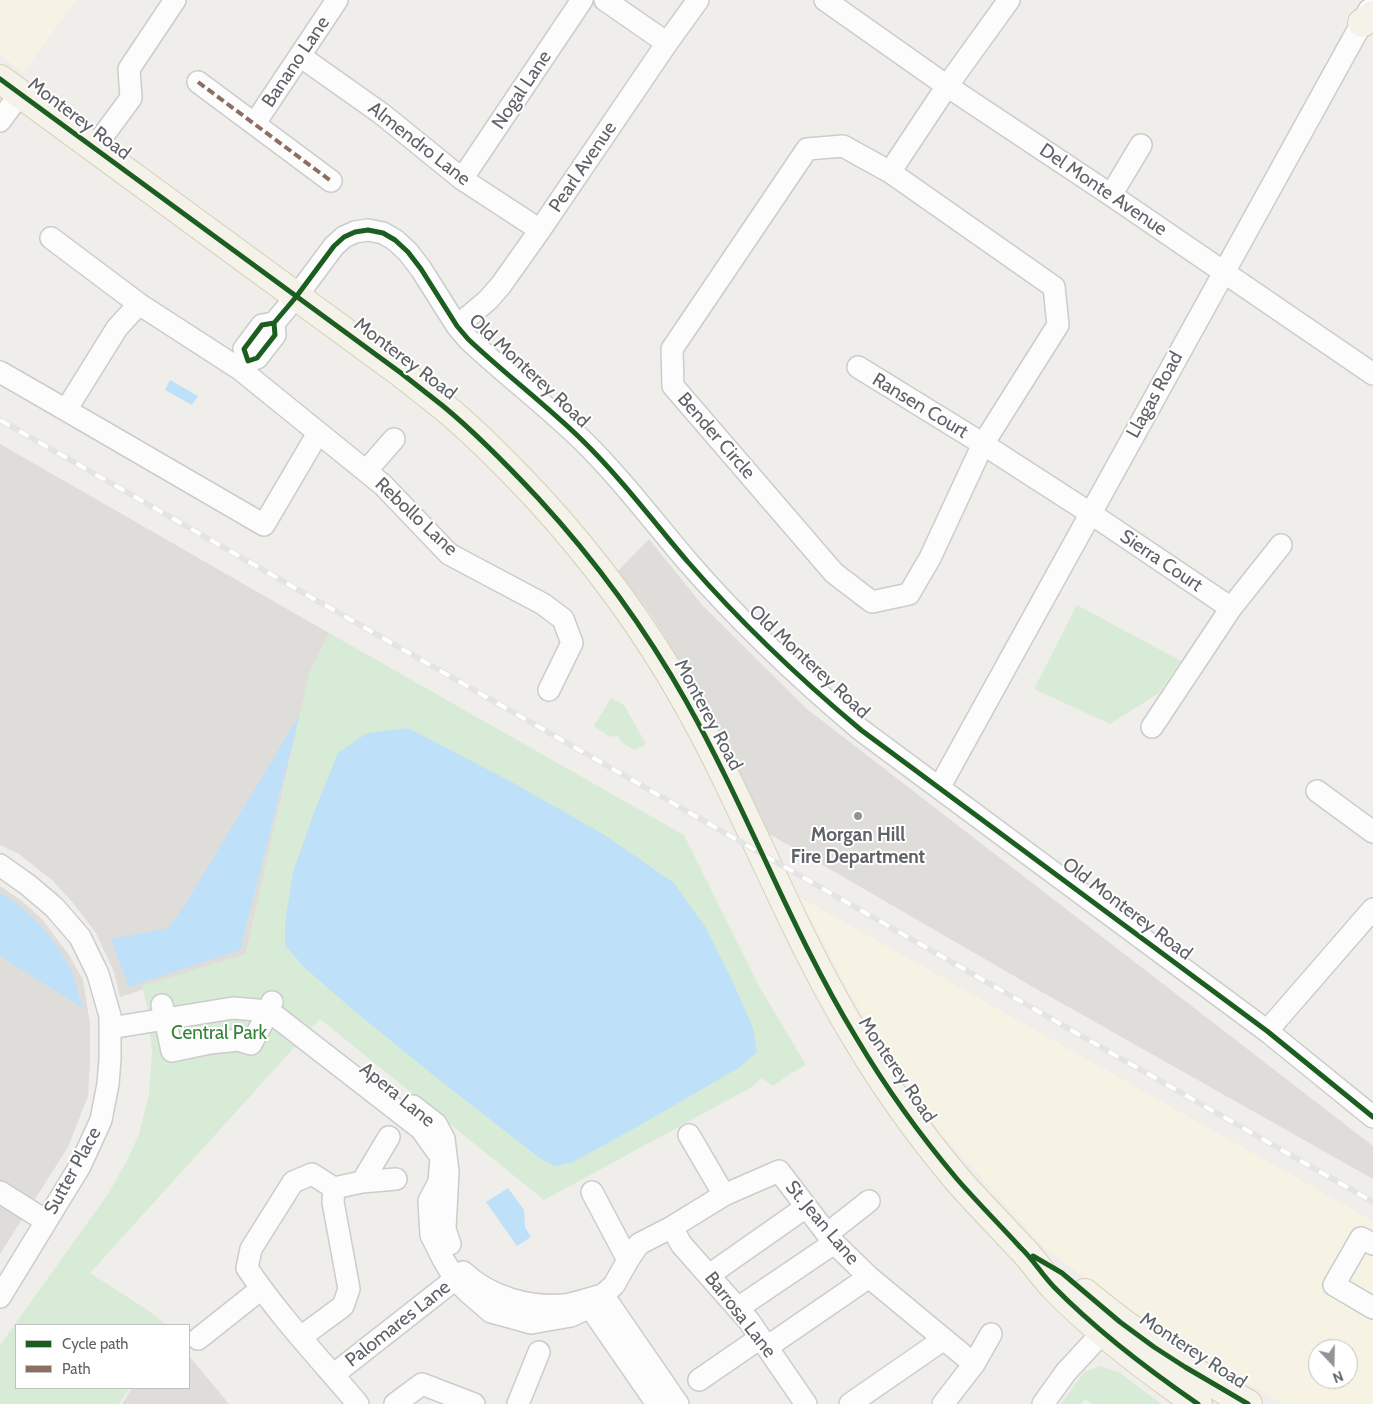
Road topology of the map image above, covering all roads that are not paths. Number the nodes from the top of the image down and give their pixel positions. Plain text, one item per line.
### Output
1 (175, 0) edge
2 (337, 0) edge
3 (582, 0) edge
4 (605, 0) edge
5 (698, 0) edge
6 (1009, 0) edge
7 (829, 3) edge
8 (1369, 14) edge
9 (667, 43) junction
10 (300, 56) junction
11 (198, 82) dead end
12 (10, 86) edge
13 (947, 86) junction
14 (0, 121) edge
15 (255, 123) junction
16 (1141, 145) dead end
17 (94, 148) junction
18 (890, 172) junction
19 (462, 179) junction
20 (331, 180) dead end
21 (1111, 194) junction
22 (540, 230) junction
23 (51, 238) dead end
24 (1224, 272) junction
25 (296, 297) junction
26 (139, 304) junction
27 (457, 326) junction
28 (244, 365) junction
29 (858, 367) dead end
30 (0, 372) edge
31 (1373, 374) edge
32 (66, 410) junction
33 (318, 433) junction
34 (394, 439) dead end
35 (983, 444) junction
36 (366, 472) junction
37 (1090, 513) junction
38 (1281, 545) dead end
39 (1231, 608) junction
40 (549, 690) dead end
41 (1152, 727) dead end
42 (939, 788) junction
43 (1317, 791) dead end
44 (1373, 832) edge
45 (0, 865) edge
46 (1373, 909) edge
47 (270, 1007) junction
48 (164, 1012) junction
49 (110, 1022) junction
50 (1266, 1031) junction
51 (1373, 1117) edge
52 (689, 1135) dead end
53 (389, 1137) dead end
54 (396, 1179) dead end
55 (362, 1182) junction
56 (334, 1188) junction
57 (0, 1192) edge
58 (592, 1192) dead end
59 (724, 1195) junction
60 (869, 1201) dead end
61 (806, 1207) junction
62 (46, 1221) junction
63 (672, 1227) junction
64 (830, 1238) junction
65 (1367, 1241) edge
66 (1024, 1251) junction
67 (628, 1260) junction
68 (708, 1275) junction
69 (459, 1276) junction
70 (869, 1277) junction
71 (261, 1289) junction
72 (0, 1297) edge
73 (596, 1301) junction
74 (738, 1308) junction
75 (1373, 1308) edge
76 (1103, 1332) junction
77 (991, 1334) dead end
78 (301, 1337) junction
79 (198, 1339) dead end
80 (944, 1339) junction
81 (763, 1343) junction
82 (539, 1352) dead end
83 (974, 1364) junction
84 (333, 1375) junction
85 (699, 1380) dead end
86 (358, 1404) edge
87 (395, 1404) edge
88 (474, 1404) edge
89 (518, 1404) edge
90 (657, 1404) edge
91 (678, 1404) edge
92 (806, 1404) edge
93 (850, 1404) edge
94 (943, 1404) edge
95 (1043, 1404) edge
96 (1198, 1404) edge
97 (1248, 1404) edge

1 - 17 street
2 - 10 street, Banano Lane
3 - 19 street, Nogal Lane
4 - 9 street
5 - 9 street, Pearl Avenue
6 - 13 street
7 - 13 street, Del Monte Avenue
8 - 24 street, Llagas Road
9 - 22 street, Pearl Avenue
10 - 15 street, Banano Lane
10 - 19 street, Almendro Lane
11 - 15 street
12 - 14 street
12 - 17 main road, Monterey Road
13 - 18 street
13 - 21 street, Del Monte Avenue
15 - 20 street
16 - 21 street
17 - 25 main road, Monterey Road
18 - 35 street, Bender Circle
18 - 35 street, Bender Circle
19 - 22 street, Almendro Lane
21 - 24 street, Del Monte Avenue
22 - 27 street, Pearl Avenue
23 - 26 street, Rebollo Lane
24 - 31 street, Del Monte Avenue
24 - 37 street, Llagas Road
25 - 27 street, Old Monterey Road
25 - 28 street
25 - 66 main road, Monterey Road
26 - 28 street, Rebollo Lane
26 - 32 street
27 - 42 street, Old Monterey Road
28 - 33 street, Rebollo Lane
29 - 35 street, Ransen Court
30 - 32 street
32 - 33 street
33 - 36 street, Rebollo Lane
34 - 36 street
35 - 37 street
36 - 40 street, Rebollo Lane
37 - 39 street, Sierra Court
37 - 42 street, Llagas Road
38 - 39 street
39 - 41 street
42 - 50 street, Old Monterey Road
43 - 44 street
45 - 49 street, Sutter Place
46 - 50 street
47 - 48 street, Apera Lane
47 - 48 street
47 - 69 street, Apera Lane
48 - 49 street, Apera Lane
49 - 62 street, Sutter Place
50 - 51 street, Old Monterey Road
52 - 59 street
53 - 55 street
54 - 55 street
55 - 56 street
56 - 71 street, Palomares Lane
56 - 78 street
57 - 62 street
58 - 67 street
59 - 61 street, St. Jean Lane
59 - 63 street, St. Jean Lane
60 - 64 street
61 - 64 street, St. Jean Lane
61 - 68 street
62 - 72 street, Sutter Place
63 - 67 street, St. Jean Lane
63 - 68 street, Barrosa Lane
64 - 70 street, St. Jean Lane
64 - 74 street
65 - 75 street
66 - 76 main road, Monterey Road
66 - 97 main road, Monterey Road
67 - 73 street, St. Jean Lane
68 - 74 street, Barrosa Lane
69 - 73 street, Apera Lane
69 - 84 street, Palomares Lane
70 - 80 street, St. Jean Lane
70 - 81 street
71 - 78 street, Palomares Lane
71 - 79 street
73 - 90 street
73 - 91 street
74 - 81 street, Barrosa Lane
76 - 95 street
76 - 96 main road, Monterey Road
77 - 83 street
78 - 84 street, Palomares Lane
80 - 83 street, St. Jean Lane
80 - 93 street
81 - 85 street
81 - 92 street, Barrosa Lane
82 - 89 street
83 - 94 street
84 - 86 street, Palomares Lane
87 - 88 street

